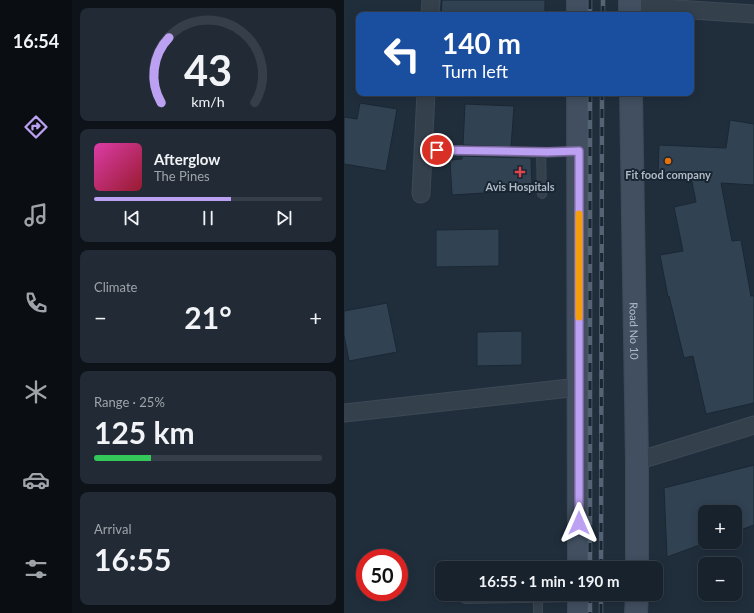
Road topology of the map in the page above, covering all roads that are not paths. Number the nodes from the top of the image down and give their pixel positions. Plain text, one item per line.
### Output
1 (431, 0) edge
2 (578, 0) edge
3 (630, 7) edge
4 (430, 12) edge
5 (578, 12) edge
6 (754, 14) edge
7 (426, 96) edge
8 (578, 96) edge
9 (631, 96) edge
10 (423, 150) junction
11 (579, 151) junction
12 (541, 152) junction
13 (420, 194) dead end
14 (542, 194) dead end
15 (579, 387) junction
16 (344, 413) edge
17 (754, 425) edge
18 (637, 461) junction
19 (579, 561) edge
20 (637, 561) edge
21 (538, 601) edge
22 (637, 601) edge
23 (538, 613) edge
24 (636, 613) edge

1 - 4 street
2 - 5 main road
3 - 6 street
7 - 10 street
8 - 11 main road
9 - 18 main road, Road No 10
10 - 12 lane
10 - 13 street
11 - 12 lane
11 - 15 main road
12 - 14 lane
15 - 16 street
15 - 19 main road
17 - 18 street
18 - 20 main road, Road No 10
21 - 23 lane
22 - 24 main road

